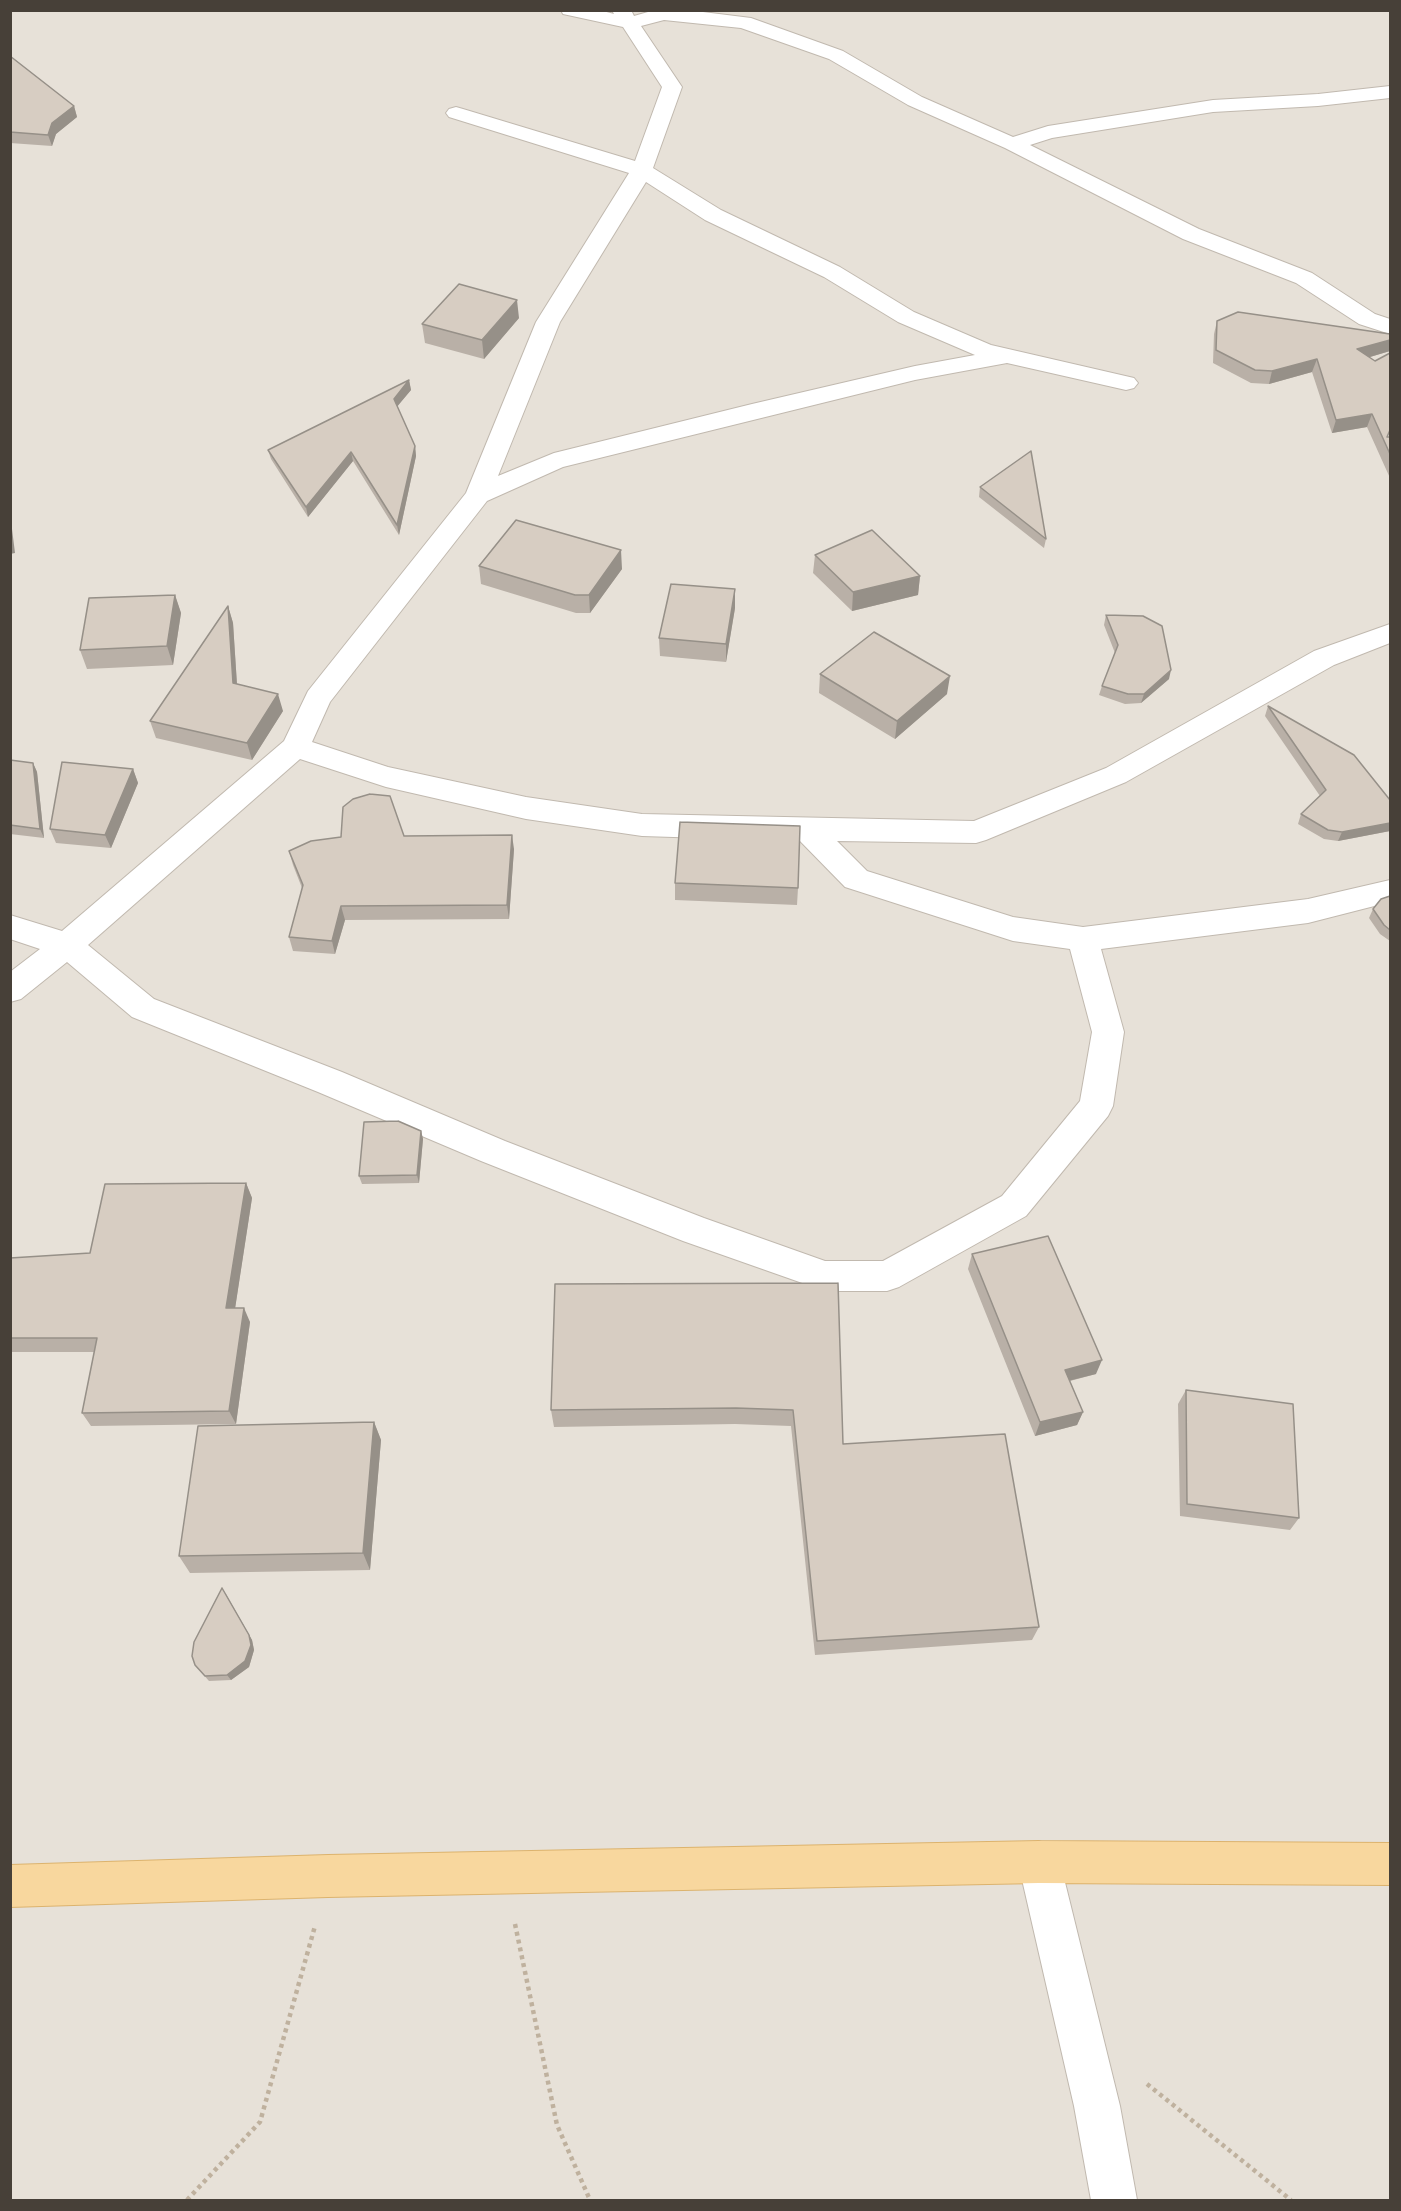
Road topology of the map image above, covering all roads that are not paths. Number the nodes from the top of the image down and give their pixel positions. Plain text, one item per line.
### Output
1 (570, 10) edge
2 (625, 17) edge
3 (1390, 92) edge
4 (456, 113) dead end
5 (1012, 144) junction
6 (642, 170) junction
7 (1390, 327) edge
8 (1006, 356) junction
9 (1126, 383) dead end
10 (478, 495) junction
11 (1390, 633) edge
12 (295, 747) junction
13 (808, 830) junction
14 (1390, 891) edge
15 (10, 927) edge
16 (1083, 939) junction
17 (67, 945) junction
18 (10, 990) edge
19 (1039, 1862) junction
20 (1390, 1864) edge
21 (10, 1886) edge
22 (1114, 2200) edge

1 - 2 street
2 - 5 street
2 - 6 street
3 - 5 street
4 - 6 street
5 - 7 street
6 - 8 street
6 - 10 street
8 - 9 street
8 - 10 street
10 - 12 street
11 - 13 street
12 - 13 street
12 - 17 street
13 - 16 street
14 - 16 street
15 - 17 street
16 - 17 street
17 - 18 street
19 - 20 main road
19 - 21 main road
19 - 22 street

